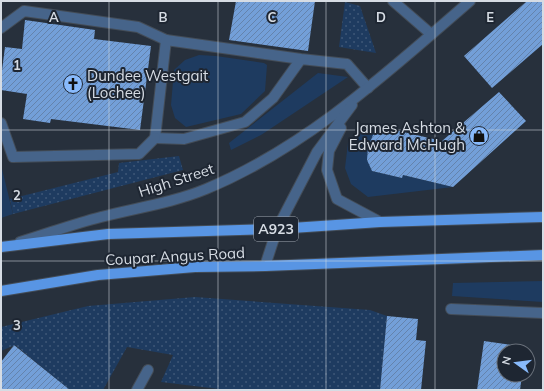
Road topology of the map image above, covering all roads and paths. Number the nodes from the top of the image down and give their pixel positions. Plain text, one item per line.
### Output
1 (393, 1) edge
2 (470, 1) edge
3 (1, 28) edge
4 (431, 34) junction
5 (166, 40) junction
6 (301, 59) junction
7 (368, 88) junction
8 (358, 97) junction
9 (1, 123) edge
10 (155, 138) junction
11 (543, 217) edge
12 (380, 222) junction
13 (277, 229) junction
14 (5, 246) edge
15 (543, 255) edge
16 (265, 266) junction
17 (1, 291) edge
18 (451, 309) dead end
19 (543, 313) edge
20 (148, 370) dead end
21 (137, 390) edge

1 - 4 street
2 - 4 street, High Street
3 - 5 street
4 - 7 street, High Street
5 - 6 street
5 - 10 street
6 - 7 street
6 - 10 street
7 - 8 street, High Street
8 - 12 street, High Street
8 - 13 street, High Street
8 - 14 street, High Street
9 - 10 street
11 - 12 main road, Coupar Angus Road / A923
12 - 13 main road, Coupar Angus Road / A923
13 - 14 main road, Coupar Angus Road / A923
13 - 16 street, High Street
15 - 16 main road, Coupar Angus Road
16 - 17 main road, Coupar Angus Road
18 - 19 street
20 - 21 street

